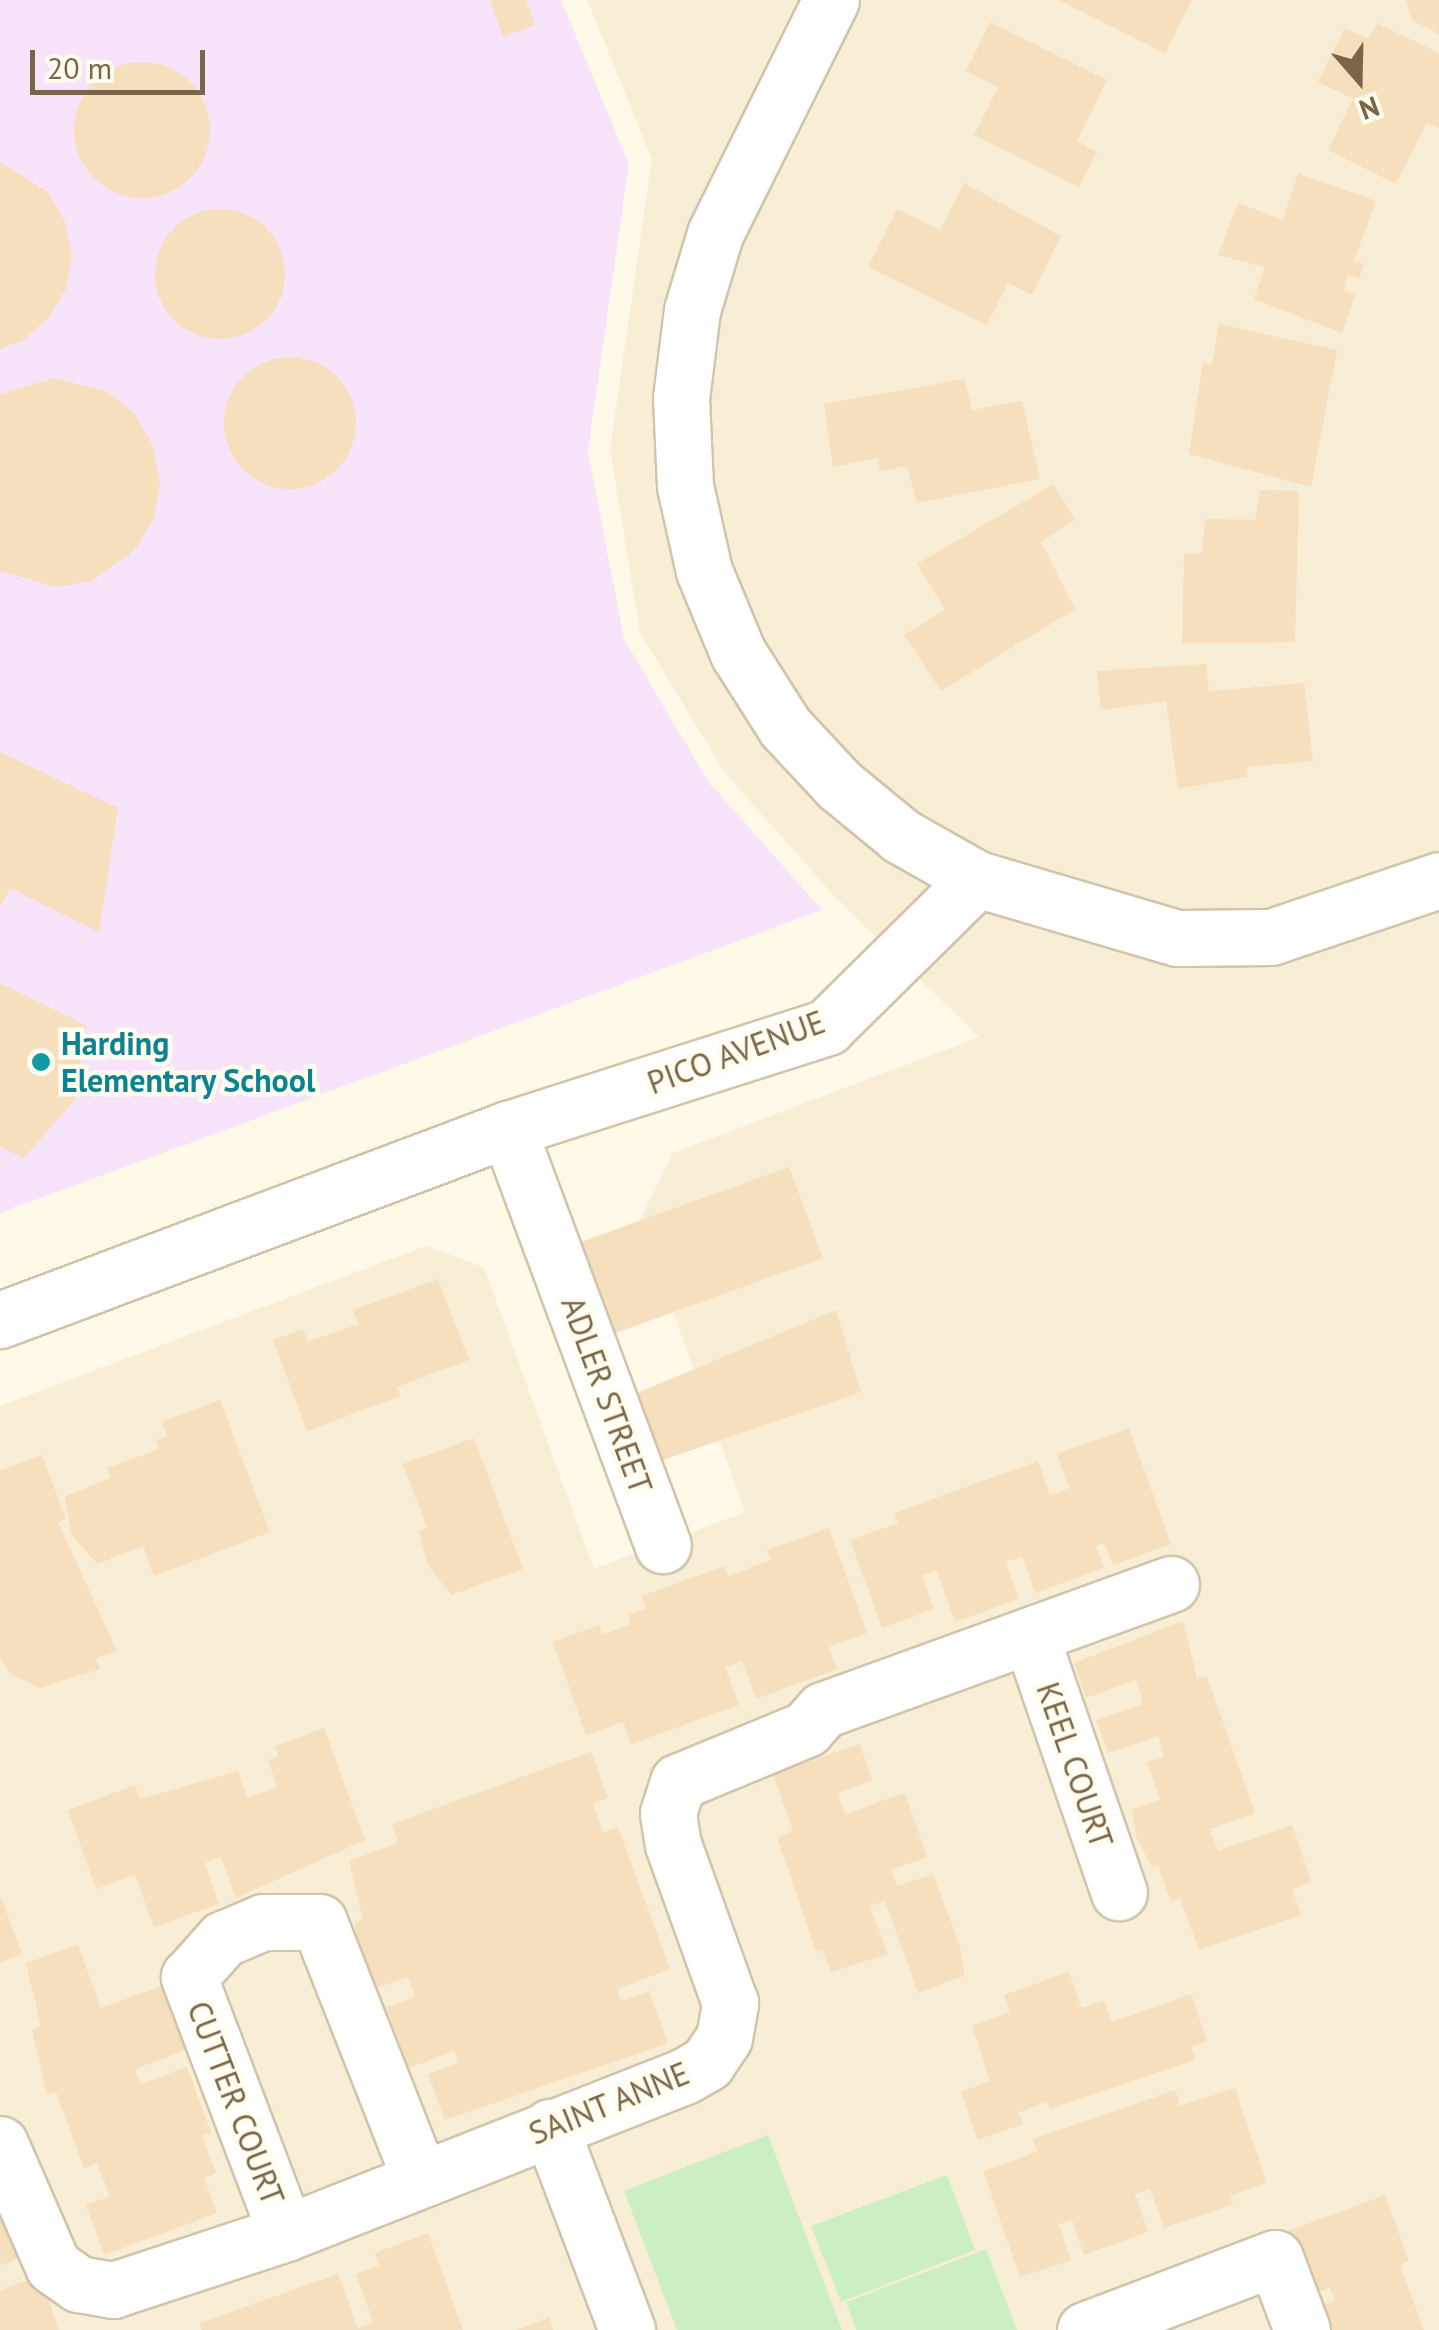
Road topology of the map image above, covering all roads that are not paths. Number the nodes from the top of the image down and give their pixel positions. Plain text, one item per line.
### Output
1 (831, 0) edge
2 (977, 879) junction
3 (1439, 880) edge
4 (508, 1128) junction
5 (0, 1320) edge
6 (663, 1544) dead end
7 (1171, 1584) dead end
8 (1031, 1638) junction
9 (1119, 1892) dead end
10 (550, 2128) junction
11 (0, 2144) edge
12 (420, 2178) junction
13 (286, 2233) junction
14 (627, 2330) edge
15 (1084, 2330) edge
16 (1302, 2330) edge

1 - 2 street
2 - 3 street
2 - 4 street, PICO AVENUE
4 - 5 street, PICO AVENUE
4 - 6 street, ADLER STREET
7 - 8 street
8 - 9 street, KEEL COURT
8 - 10 street, SAINT ANNE
10 - 12 street, SAINT ANNE
10 - 14 street
11 - 13 street, SAINT ANNE
12 - 13 street, SAINT ANNE
12 - 13 street, CUTTER COURT
15 - 16 street

